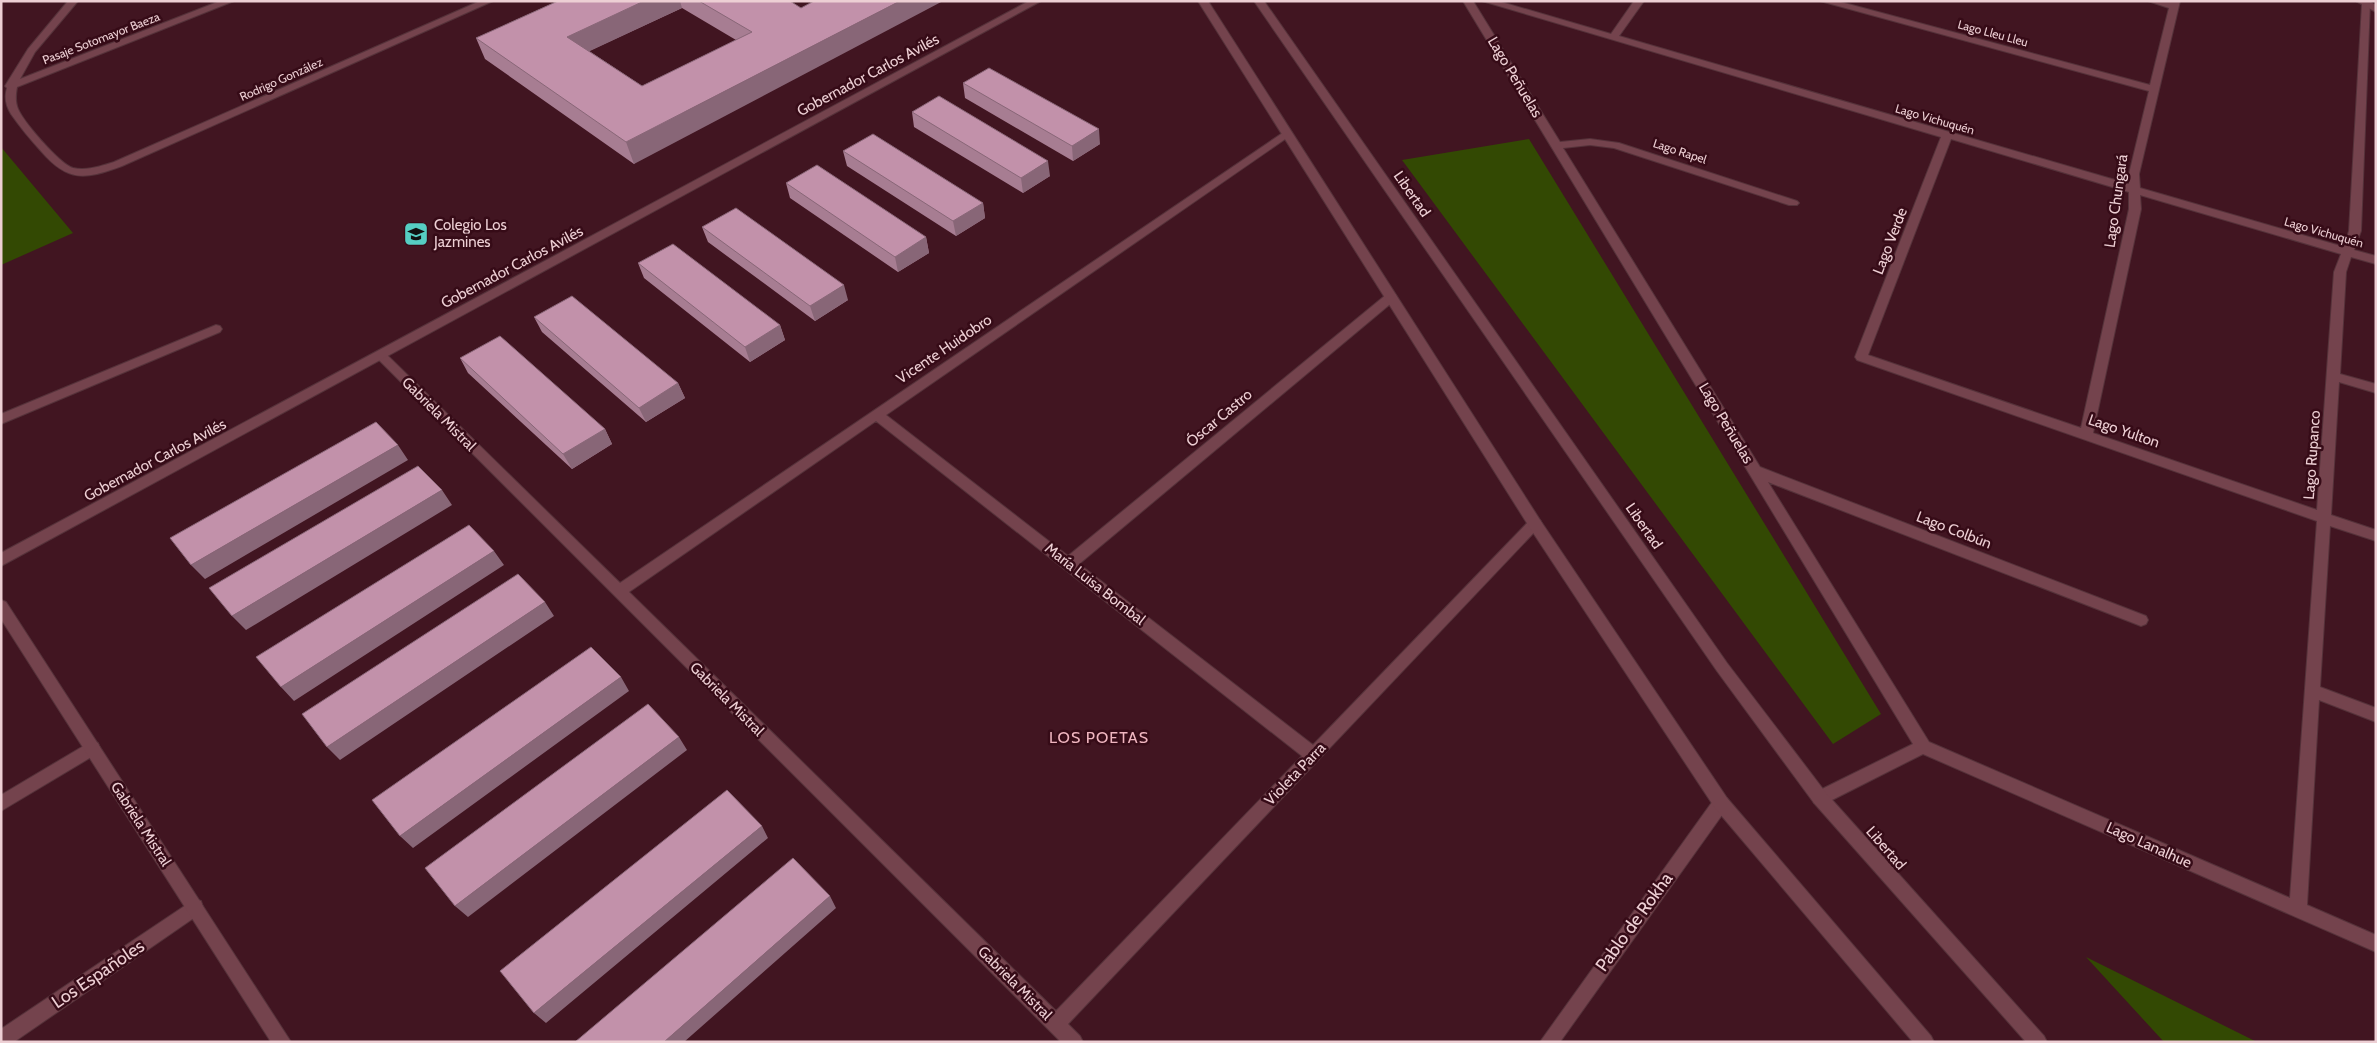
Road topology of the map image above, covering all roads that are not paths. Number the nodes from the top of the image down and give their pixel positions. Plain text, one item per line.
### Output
1 (73, 1) edge
2 (228, 1) edge
3 (488, 1) edge
4 (1036, 1) edge
5 (1203, 1) edge
6 (1259, 1) edge
7 (1468, 1) edge
8 (1487, 1) edge
9 (1639, 1) edge
10 (1825, 1) edge
11 (2153, 1) edge
12 (2174, 4) edge
13 (2368, 5) edge
14 (1613, 38) junction
15 (10, 86) junction
16 (2154, 89) junction
17 (1287, 133) junction
18 (1947, 135) junction
19 (1557, 146) junction
20 (2135, 190) junction
21 (1793, 203) dead end
22 (2347, 252) junction
23 (2376, 260) edge
24 (1391, 297) junction
25 (216, 329) dead end
26 (380, 356) junction
27 (1861, 357) joint
28 (2333, 376) junction
29 (2376, 389) edge
30 (877, 415) junction
31 (1, 419) edge
32 (2086, 436) junction
33 (1755, 471) junction
34 (2324, 518) junction
35 (1534, 524) junction
36 (2376, 536) edge
37 (1, 560) edge
38 (1069, 564) junction
39 (618, 592) junction
40 (1, 606) edge
41 (2141, 620) dead end
42 (2312, 690) junction
43 (2376, 715) edge
44 (1923, 746) junction
45 (92, 748) junction
46 (1313, 755) junction
47 (1820, 798) junction
48 (1721, 803) junction
49 (1, 804) edge
50 (195, 907) junction
51 (2298, 910) junction
52 (2376, 944) edge
53 (1056, 1024) junction
54 (1, 1040) edge
55 (282, 1042) edge
56 (1074, 1042) edge
57 (1549, 1042) edge
58 (1924, 1042) edge
59 (2038, 1042) edge

1 - 15 street
2 - 15 street, Pasaje Sotomayor Baeza
3 - 15 street, Rodrigo González
4 - 26 street, Gobernador Carlos Avilés
5 - 17 street
6 - 47 street, Libertad
7 - 19 street, Lago Peñuelas
8 - 14 street, Lago Vichuquén
9 - 14 street
10 - 16 street, Lago Lleu Lleu
11 - 12 street
12 - 16 street, Lago Chungará
13 - 22 street, Lago Rupanco
14 - 18 street, Lago Vichuquén
16 - 20 street, Lago Chungará
17 - 24 street
17 - 30 street, Vicente Huidobro
18 - 20 street, Lago Vichuquén
18 - 27 street, Lago Verde
19 - 21 street, Lago Rapel
19 - 33 street, Lago Peñuelas
20 - 22 street, Lago Vichuquén
20 - 32 street, Lago Chungará
22 - 23 street, Lago Vichuquén
22 - 28 street, Lago Rupanco
24 - 35 street
24 - 38 street, Óscar Castro
25 - 31 street
26 - 37 street, Gobernador Carlos Avilés
26 - 39 street, Gabriela Mistral
27 - 32 street, Lago Yulton
28 - 29 street
28 - 34 street, Lago Rupanco
30 - 38 street, María Luisa Bombal
30 - 39 street, Vicente Huidobro
32 - 34 street, Lago Yulton
33 - 41 street, Lago Colbún
33 - 44 street, Lago Peñuelas
34 - 36 street, Lago Yulton
34 - 42 street, Lago Rupanco
35 - 46 street, Violeta Parra
35 - 48 street
38 - 46 street, María Luisa Bombal
39 - 53 street, Gabriela Mistral
40 - 45 street, Gabriela Mistral
42 - 43 street
42 - 51 street, Lago Rupanco
44 - 47 street
44 - 51 street, Lago Lanalhue
45 - 49 street
45 - 50 street, Gabriela Mistral
46 - 53 street, Violeta Parra
47 - 59 street, Libertad
48 - 57 street, Pablo de Rokha
48 - 58 street
50 - 54 street, Los Españoles
50 - 55 street, Gabriela Mistral
51 - 52 street, Lago Lanalhue
53 - 56 street, Gabriela Mistral

